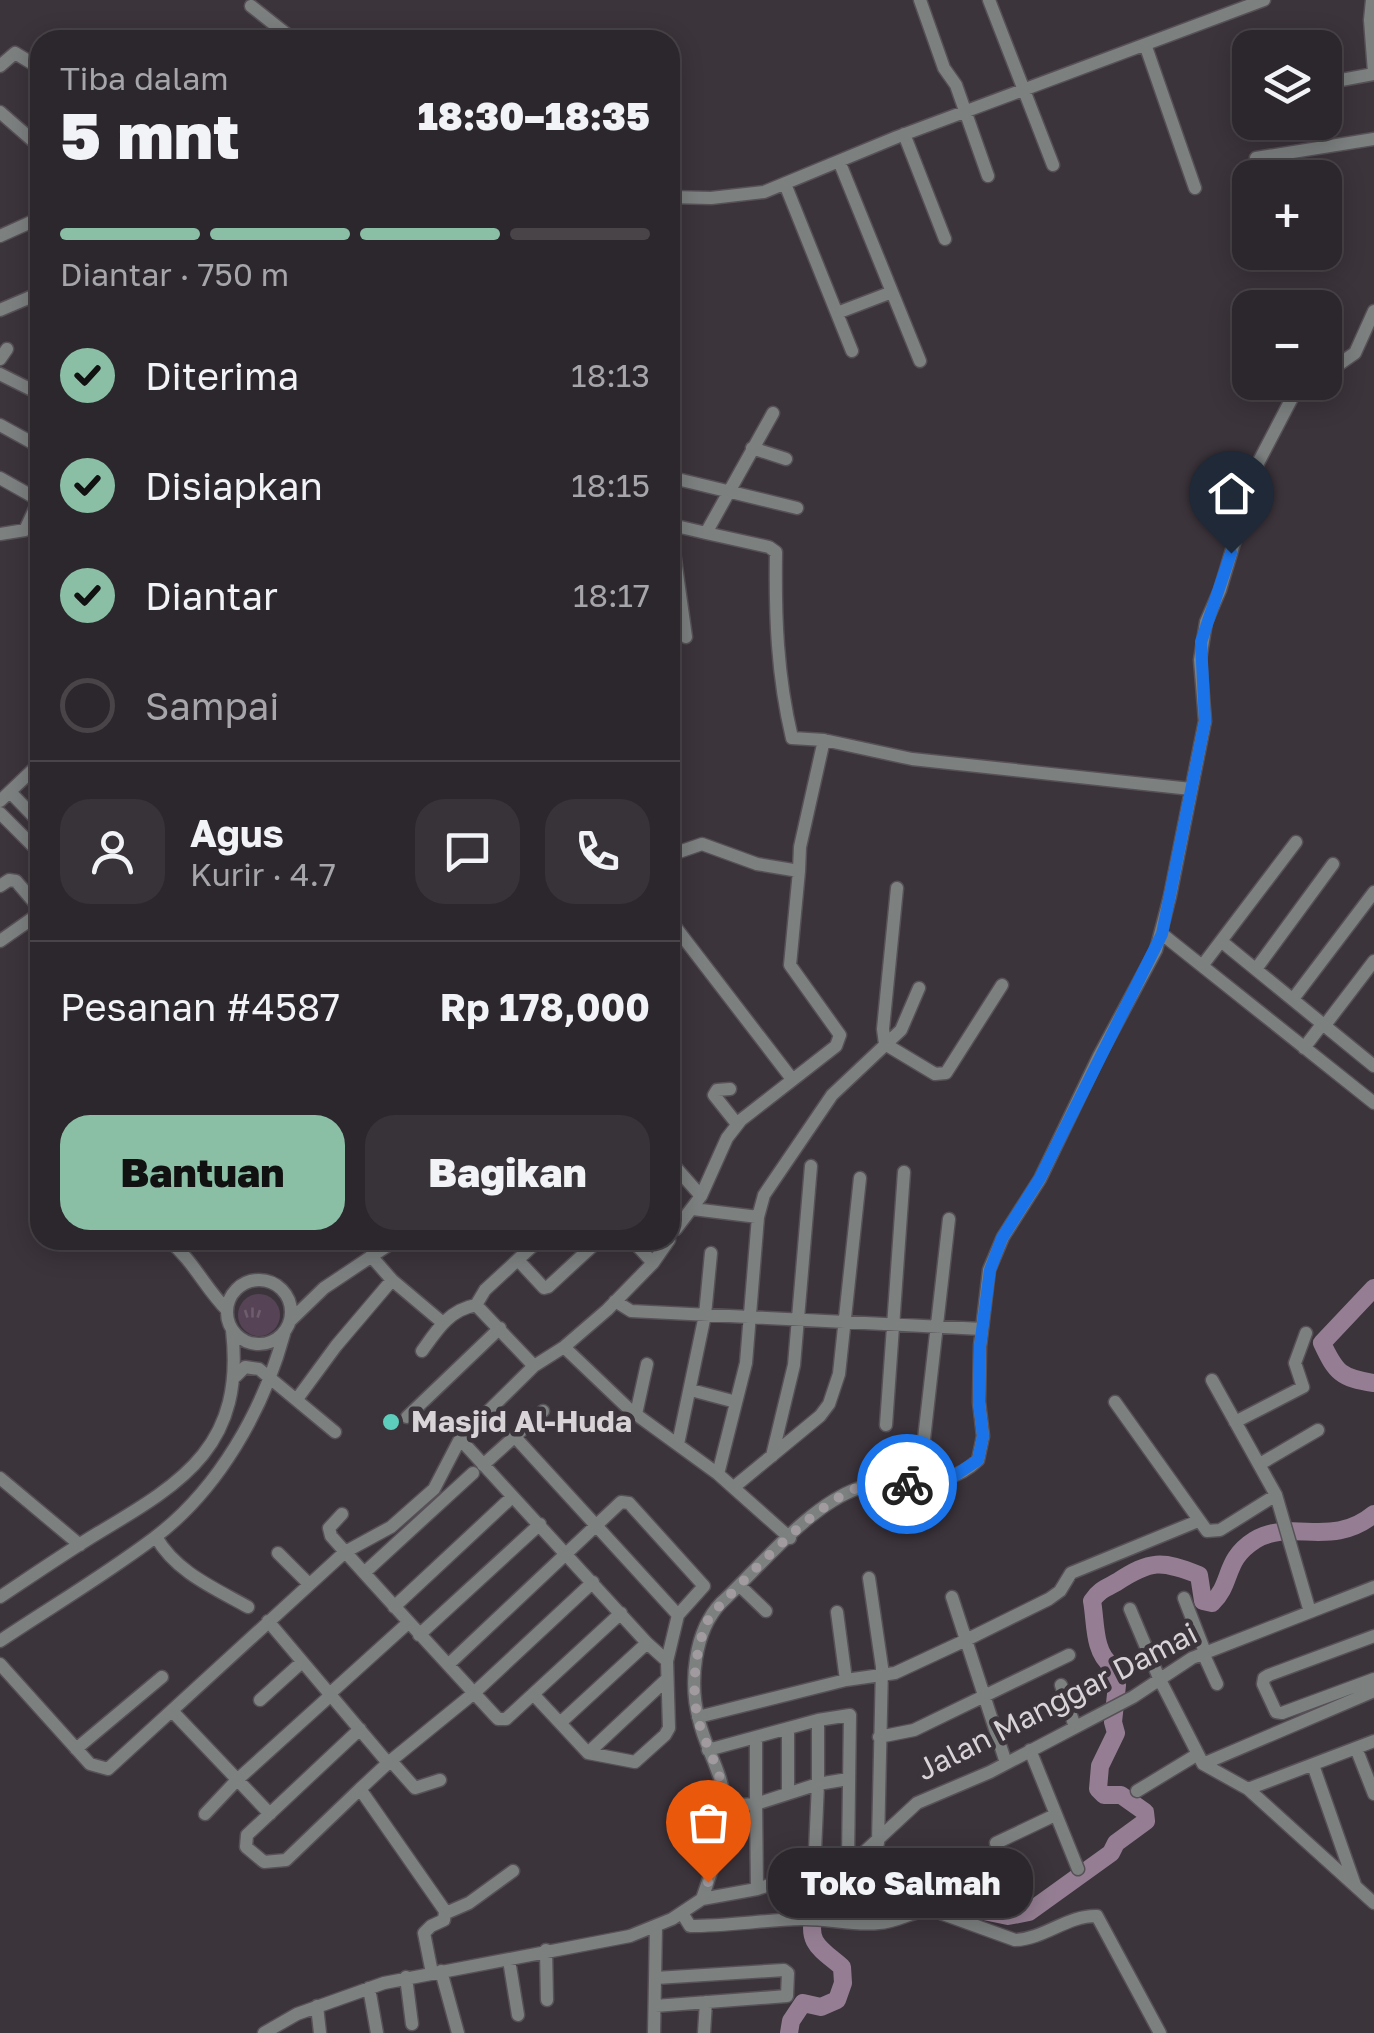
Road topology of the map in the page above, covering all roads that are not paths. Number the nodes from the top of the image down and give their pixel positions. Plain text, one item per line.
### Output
1 (920, 0) edge
2 (990, 0) edge
3 (1372, 0) edge
4 (1260, 1) edge
5 (251, 6) dead end
6 (281, 30) edge
7 (1146, 47) junction
8 (30, 62) edge
9 (0, 66) edge
10 (1374, 73) edge
11 (1342, 80) edge
12 (1024, 90) junction
13 (0, 112) edge
14 (965, 112) junction
15 (904, 134) junction
16 (30, 138) edge
17 (1374, 140) edge
18 (1256, 158) dead end
19 (839, 161) junction
20 (1053, 166) dead end
21 (988, 176) dead end
22 (785, 184) junction
23 (1196, 188) dead end
24 (680, 198) edge
25 (30, 222) edge
26 (0, 236) edge
27 (945, 239) dead end
28 (892, 292) junction
29 (30, 297) edge
30 (0, 310) edge
31 (1374, 310) edge
32 (837, 312) junction
33 (852, 351) dead end
34 (920, 362) dead end
35 (1342, 362) edge
36 (0, 374) edge
37 (30, 389) edge
38 (1291, 400) edge
39 (773, 413) dead end
40 (0, 425) edge
41 (30, 442) edge
42 (752, 448) junction
43 (786, 459) dead end
44 (0, 478) edge
45 (680, 479) edge
46 (728, 490) junction
47 (30, 494) edge
48 (797, 508) dead end
49 (30, 520) edge
50 (680, 526) edge
51 (25, 530) junction
52 (30, 530) edge
53 (2, 532) edge
54 (706, 533) junction
55 (680, 592) edge
56 (686, 637) dead end
57 (824, 740) junction
58 (30, 773) edge
59 (1191, 789) junction
60 (5, 797) edge
61 (0, 813) edge
62 (30, 816) edge
63 (1296, 842) dead end
64 (30, 843) edge
65 (680, 852) edge
66 (1332, 864) dead end
67 (799, 871) junction
68 (0, 886) edge
69 (897, 888) dead end
70 (1374, 892) edge
71 (30, 898) edge
72 (30, 918) edge
73 (680, 933) edge
74 (1162, 934) junction
75 (0, 941) edge
76 (1221, 941) junction
77 (1374, 961) edge
78 (1202, 966) junction
79 (1256, 970) junction
80 (1002, 985) dead end
81 (919, 988) dead end
82 (1293, 999) junction
83 (1324, 1024) junction
84 (885, 1044) junction
85 (1304, 1048) junction
86 (1372, 1059) edge
87 (792, 1079) junction
88 (730, 1088) dead end
89 (1374, 1103) edge
90 (738, 1124) junction
91 (812, 1166) dead end
92 (680, 1172) edge
93 (904, 1172) dead end
94 (860, 1178) dead end
95 (701, 1196) junction
96 (693, 1209) junction
97 (758, 1218) junction
98 (949, 1219) dead end
99 (680, 1223) edge
100 (180, 1250) edge
101 (380, 1250) edge
102 (528, 1250) edge
103 (588, 1250) edge
104 (641, 1250) edge
105 (661, 1250) edge
106 (711, 1253) dead end
107 (371, 1256) junction
108 (518, 1260) junction
109 (653, 1263) junction
110 (392, 1280) junction
111 (476, 1305) junction
112 (623, 1307) junction
113 (227, 1310) junction
114 (706, 1315) junction
115 (752, 1318) junction
116 (291, 1320) junction
117 (798, 1321) junction
118 (443, 1323) junction
119 (845, 1324) junction
120 (894, 1326) junction
121 (500, 1328) junction
122 (937, 1328) junction
123 (232, 1330) junction
124 (982, 1330) junction
125 (284, 1334) junction
126 (1306, 1334) dead end
127 (564, 1347) junction
128 (422, 1351) dead end
129 (647, 1364) dead end
130 (534, 1366) junction
131 (236, 1376) junction
132 (268, 1376) junction
133 (1212, 1380) dead end
134 (691, 1390) junction
135 (297, 1399) junction
136 (736, 1402) junction
137 (1115, 1402) dead end
138 (542, 1411) dead end
139 (636, 1414) junction
140 (407, 1417) dead end
141 (1236, 1422) junction
142 (886, 1425) dead end
143 (1318, 1430) dead end
144 (335, 1432) dead end
145 (516, 1437) junction
146 (460, 1439) junction
147 (678, 1444) junction
148 (205, 1454) junction
149 (772, 1456) junction
150 (1260, 1464) junction
151 (222, 1468) junction
152 (478, 1469) junction
153 (718, 1474) junction
154 (0, 1478) edge
155 (180, 1479) junction
156 (919, 1483) junction
157 (734, 1487) junction
158 (197, 1496) junction
159 (512, 1497) junction
160 (1278, 1501) junction
161 (342, 1514) dead end
162 (1198, 1521) junction
163 (540, 1524) junction
164 (594, 1526) junction
165 (156, 1537) junction
166 (790, 1538) junction
167 (80, 1545) junction
168 (345, 1552) junction
169 (278, 1553) dead end
170 (566, 1554) junction
171 (364, 1574) junction
172 (869, 1578) dead end
173 (593, 1582) junction
174 (309, 1584) junction
175 (740, 1586) junction
176 (1374, 1587) edge
177 (0, 1596) edge
178 (952, 1597) dead end
179 (1184, 1598) dead end
180 (248, 1607) dead end
181 (394, 1608) junction
182 (1130, 1609) dead end
183 (766, 1611) dead end
184 (837, 1612) dead end
185 (1310, 1612) junction
186 (621, 1613) junction
187 (678, 1615) junction
188 (268, 1621) junction
189 (408, 1623) junction
190 (420, 1636) junction
191 (1374, 1636) edge
192 (966, 1640) junction
193 (0, 1641) edge
194 (647, 1643) junction
195 (1204, 1652) junction
196 (1069, 1655) dead end
197 (667, 1661) junction
198 (302, 1662) junction
199 (450, 1663) junction
200 (0, 1664) edge
201 (881, 1676) junction
202 (162, 1677) dead end
203 (1159, 1678) junction
204 (1374, 1679) edge
205 (666, 1680) junction
206 (846, 1680) junction
207 (1217, 1684) dead end
208 (1061, 1685) dead end
209 (333, 1692) junction
210 (1374, 1692) edge
211 (474, 1693) junction
212 (532, 1694) junction
213 (984, 1696) junction
214 (260, 1700) dead end
215 (173, 1712) junction
216 (698, 1717) junction
217 (818, 1720) junction
218 (560, 1723) junction
219 (1075, 1727) junction
220 (360, 1729) junction
221 (788, 1729) junction
222 (879, 1737) junction
223 (756, 1738) junction
224 (1374, 1741) edge
225 (1356, 1748) junction
226 (76, 1749) junction
227 (708, 1750) junction
228 (1030, 1750) junction
229 (588, 1753) junction
230 (393, 1759) junction
231 (1200, 1759) junction
232 (1006, 1763) junction
233 (1313, 1765) junction
234 (848, 1779) junction
235 (237, 1780) junction
236 (440, 1780) dead end
237 (818, 1784) junction
238 (360, 1789) junction
239 (1248, 1790) junction
240 (1137, 1791) dead end
241 (788, 1793) junction
242 (1374, 1794) edge
243 (756, 1804) junction
244 (724, 1806) junction
245 (205, 1814) dead end
246 (270, 1814) junction
247 (1055, 1816) junction
248 (878, 1843) junction
249 (996, 1843) dead end
250 (848, 1860) junction
251 (1078, 1869) dead end
252 (513, 1871) dead end
253 (814, 1873) junction
254 (1356, 1887) junction
255 (756, 1889) junction
256 (702, 1900) junction
257 (1374, 1903) edge
258 (446, 1913) junction
259 (682, 1913) junction
260 (656, 1926) junction
261 (546, 1950) junction
262 (509, 1960) junction
263 (437, 1972) junction
264 (406, 1977) junction
265 (656, 1978) junction
266 (369, 1988) junction
267 (547, 2000) dead end
268 (706, 2002) junction
269 (317, 2006) junction
270 (655, 2006) junction
271 (518, 2015) dead end
272 (412, 2024) dead end
273 (285, 2026) edge
274 (264, 2033) edge
275 (320, 2033) edge
276 (377, 2033) edge
277 (458, 2033) edge
278 (654, 2033) edge
279 (704, 2033) edge
280 (1160, 2033) edge

1 - 14 street
2 - 12 street
3 - 10 street
4 - 7 street
5 - 6 street
7 - 12 street
7 - 23 street
8 - 9 street
10 - 11 street
12 - 14 street
12 - 20 street
13 - 16 street
14 - 15 street
14 - 21 street
15 - 19 street
15 - 27 street
17 - 18 street
19 - 22 street
19 - 28 street
22 - 24 street
22 - 32 street
25 - 26 street
28 - 32 street
28 - 34 street
29 - 30 street
31 - 35 street
32 - 33 street
36 - 37 street
38 - 59 street
39 - 42 street
40 - 41 street
42 - 43 street
42 - 46 street
44 - 47 street
45 - 46 street
46 - 48 street
46 - 54 street
49 - 51 street
50 - 54 street
51 - 52 street
51 - 53 street
54 - 57 street
55 - 56 street
57 - 59 street
57 - 67 street
58 - 60 street
59 - 74 street
60 - 62 street
61 - 64 street
63 - 76 street
65 - 67 street
66 - 79 street
67 - 87 street
68 - 71 street
69 - 84 street
70 - 82 street
72 - 75 street
73 - 87 street
74 - 78 street
74 - 124 street
76 - 78 street
76 - 79 street
77 - 83 street
78 - 85 street
79 - 82 street
80 - 84 street
81 - 84 street
82 - 83 street
83 - 85 street
83 - 86 street
84 - 97 street
85 - 89 street
87 - 90 street
88 - 90 street
90 - 95 street
91 - 117 street
92 - 95 street
93 - 120 street
94 - 119 street
95 - 96 street
96 - 97 street
96 - 99 street
97 - 115 street
98 - 122 street
100 - 113 street
101 - 107 street
102 - 108 street
103 - 108 street
104 - 109 street
105 - 109 street
106 - 114 street
107 - 110 street
107 - 116 street
108 - 111 street
109 - 112 street
110 - 118 street
110 - 135 street
111 - 118 street
111 - 121 street
112 - 114 street
112 - 127 street
113 - 116 street
113 - 123 street
114 - 115 street
114 - 134 street
115 - 117 street
115 - 136 street
116 - 125 street
117 - 119 street
117 - 149 street
118 - 128 street
119 - 120 street
119 - 149 street
120 - 122 street
120 - 142 street
121 - 130 street
121 - 140 street
122 - 124 street
122 - 156 street
123 - 125 street
123 - 131 street
124 - 156 street
125 - 132 street
126 - 141 street
127 - 130 street
127 - 139 street
129 - 139 street
130 - 146 street
131 - 132 street
131 - 148 street
132 - 135 street
132 - 151 street
133 - 141 street
134 - 136 street
134 - 147 street
135 - 144 street
136 - 153 street
137 - 162 street
138 - 145 street
139 - 147 street
141 - 150 street
143 - 150 street
145 - 152 street
145 - 164 street
146 - 152 street
146 - 168 street
147 - 153 street
148 - 151 street
148 - 155 street
149 - 157 street
150 - 160 street
151 - 158 street
152 - 159 street
152 - 171 street
153 - 157 street
154 - 167 street
155 - 158 street
155 - 167 street
156 - 166 street
157 - 166 street
158 - 165 street
159 - 163 street
159 - 181 street
160 - 162 street
160 - 185 street
161 - 168 street
162 - 192 street
163 - 170 street
163 - 190 street
164 - 170 street
164 - 187 street
164 - 187 street
165 - 180 street
165 - 193 street
166 - 175 street
167 - 177 street
168 - 171 street
168 - 174 street
169 - 174 street
170 - 173 street
170 - 199 street
171 - 181 street
172 - 201 street
173 - 186 street
173 - 211 street
174 - 188 street
175 - 183 street
175 - 216 street
176 - 185 street, Jalan Manggar Damai
178 - 192 street
179 - 195 street
181 - 189 street
182 - 203 street
184 - 206 street
185 - 195 street, Jalan Manggar Damai
186 - 194 street
186 - 212 street
187 - 197 street
188 - 198 street
188 - 215 street
189 - 190 street
189 - 209 street
190 - 199 street
191 - 204 street
192 - 201 street
192 - 213 street
194 - 197 street
194 - 218 street
195 - 203 street, Jalan Manggar Damai
195 - 207 street
196 - 213 street
197 - 205 street
198 - 209 street
198 - 214 street
199 - 211 street
200 - 226 street
201 - 206 street
201 - 222 street
202 - 226 street
203 - 219 street, Jalan Manggar Damai
203 - 231 street
205 - 229 street
205 - 229 street
206 - 216 street
208 - 219 street
209 - 220 street
209 - 235 street
210 - 231 street
211 - 212 street
211 - 230 street
212 - 218 street
213 - 222 street
213 - 232 street
215 - 226 street
215 - 235 street
216 - 227 street
217 - 221 street
217 - 234 street
217 - 237 street
218 - 229 street
219 - 228 street, Jalan Manggar Damai
220 - 230 street
220 - 246 street
221 - 223 street
221 - 241 street
222 - 248 street
223 - 227 street
223 - 243 street
224 - 225 street
225 - 233 street
225 - 242 street
227 - 244 street
228 - 232 street, Jalan Manggar Damai
228 - 247 street
230 - 236 street
230 - 238 street
231 - 239 street
231 - 240 street
232 - 248 street, Jalan Manggar Damai
233 - 239 street
233 - 254 street
234 - 237 street
234 - 250 street
235 - 245 street
235 - 246 street
237 - 241 street
237 - 253 street
238 - 246 street
238 - 258 street
239 - 254 street
241 - 243 street
243 - 244 street
243 - 255 street
244 - 256 street
247 - 249 street
247 - 251 street
248 - 250 street, Jalan Manggar Damai
250 - 253 street, Jalan Manggar Damai
252 - 258 street
253 - 255 street, Jalan Manggar Damai
254 - 257 street
255 - 256 street, Jalan Manggar Damai
256 - 259 street, Jalan Manggar Damai
258 - 263 street
259 - 260 street, Jalan Manggar Damai
259 - 280 street
260 - 261 street, Jalan Manggar Damai
260 - 265 street
261 - 262 street, Jalan Manggar Damai
261 - 267 street
262 - 263 street, Jalan Manggar Damai
262 - 271 street
263 - 264 street, Jalan Manggar Damai
263 - 277 street
264 - 266 street, Jalan Manggar Damai
264 - 272 street
265 - 268 street
265 - 270 street
266 - 269 street, Jalan Manggar Damai
266 - 276 street
268 - 270 street
268 - 279 street
269 - 273 street, Jalan Manggar Damai
269 - 275 street
270 - 278 street
273 - 274 street, Jalan Manggar Damai

